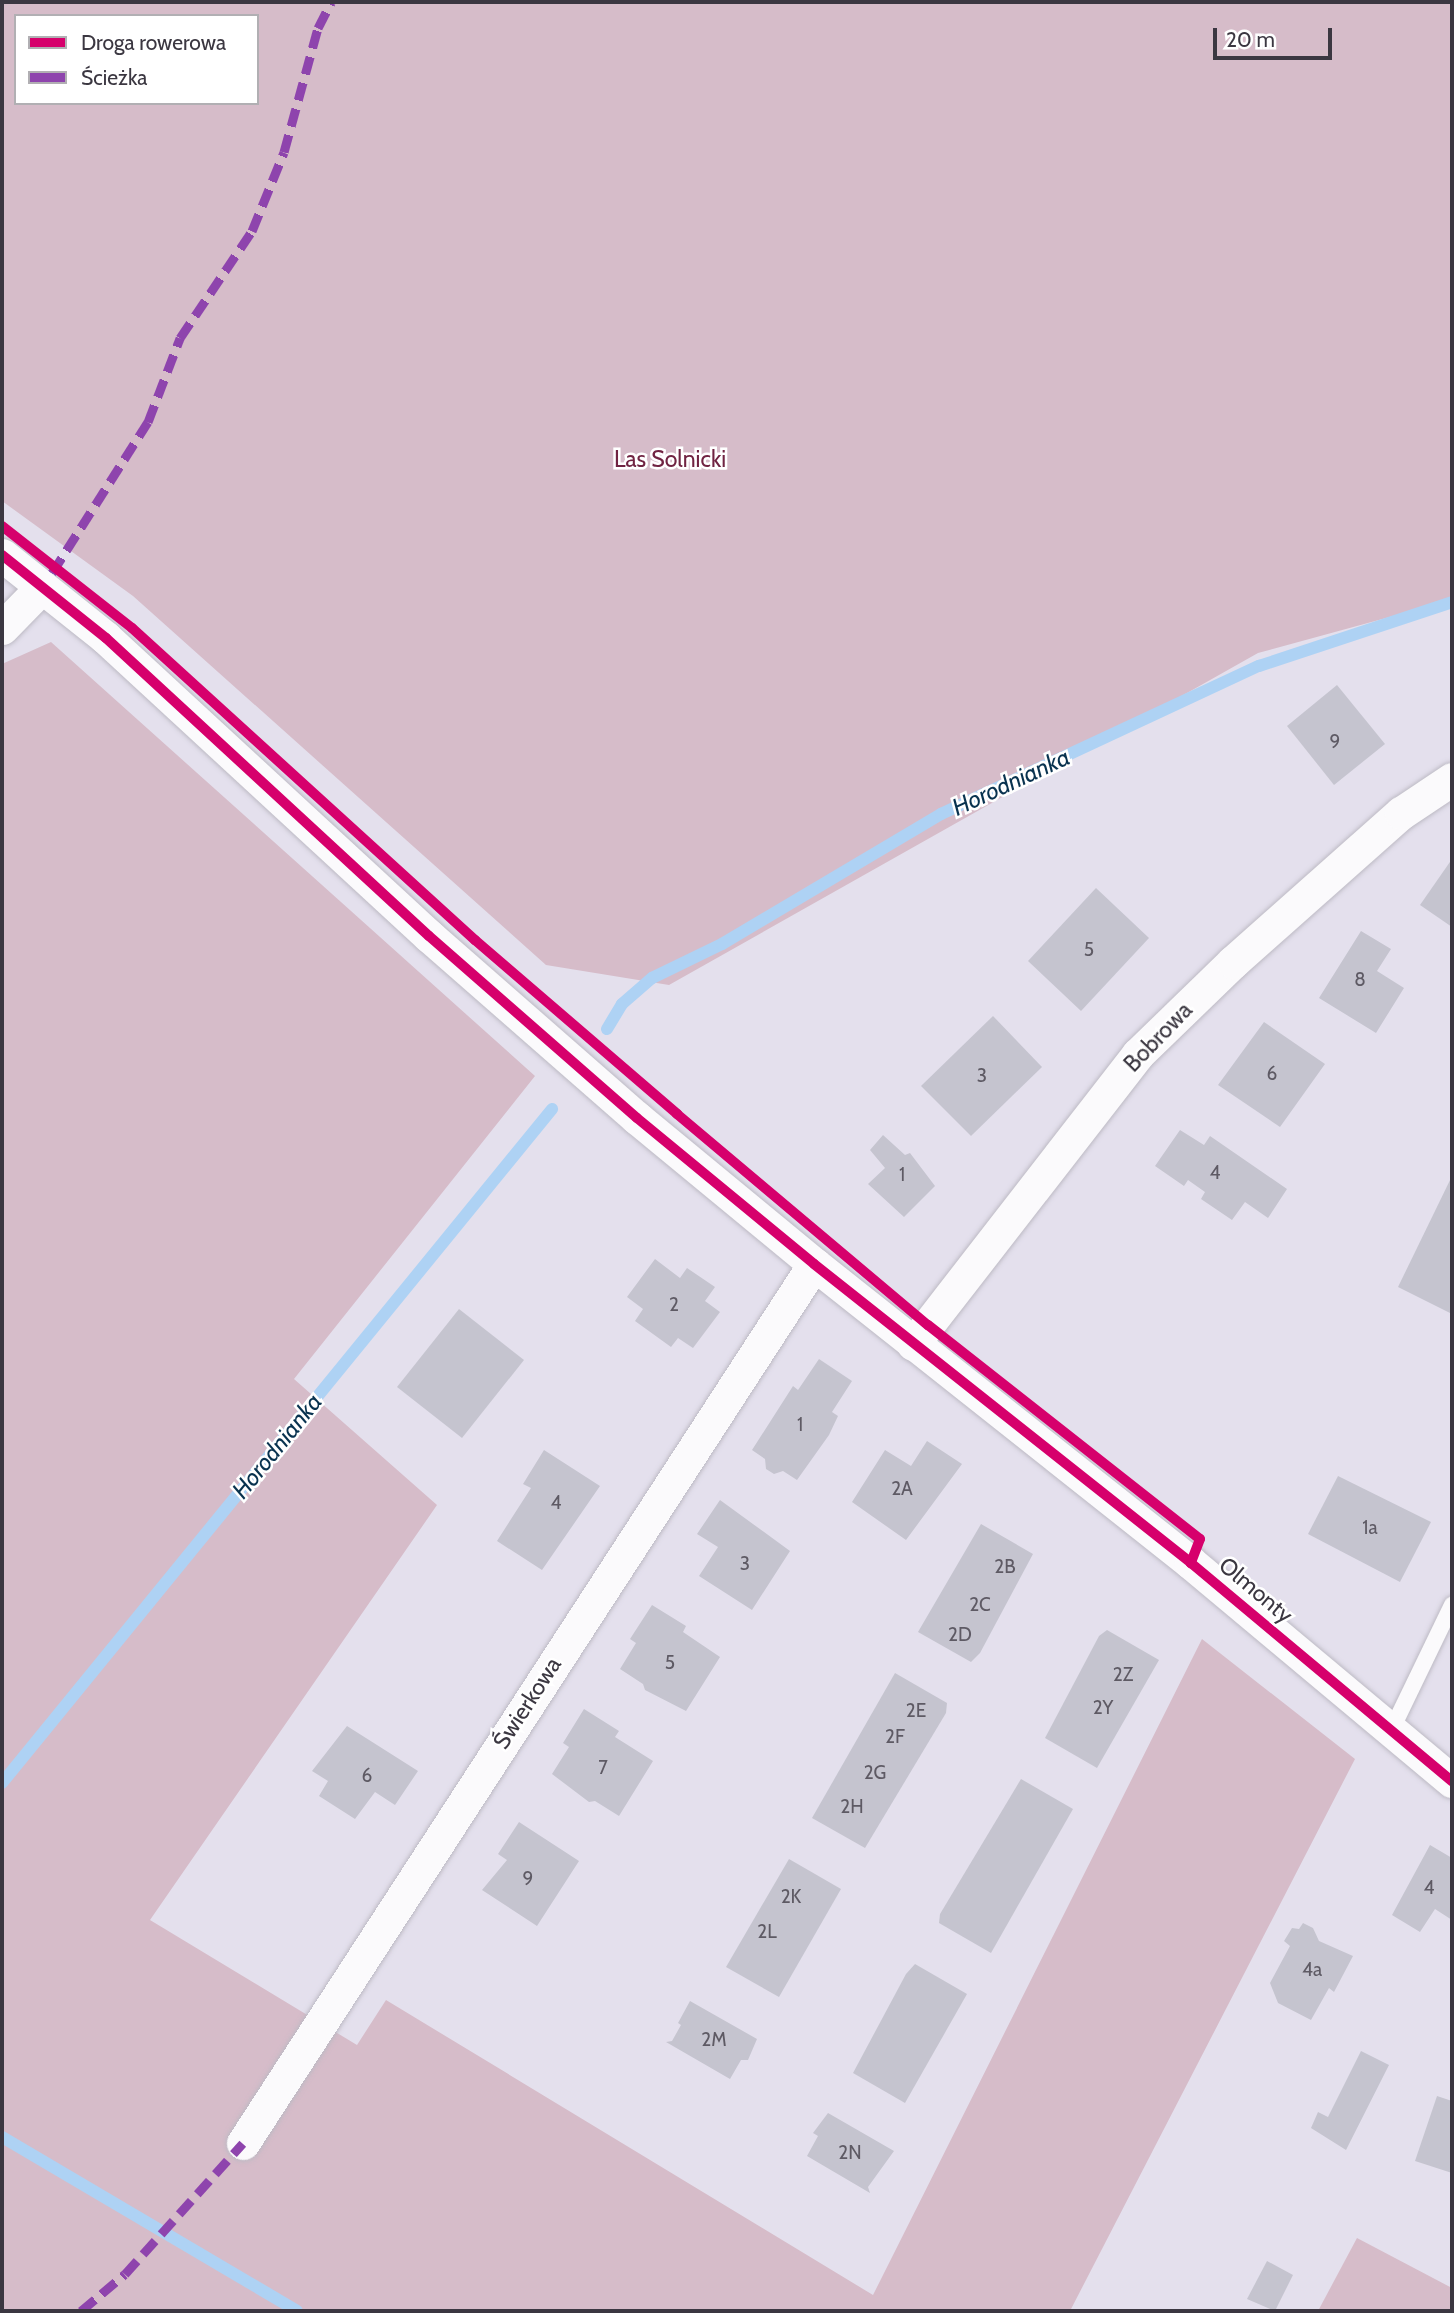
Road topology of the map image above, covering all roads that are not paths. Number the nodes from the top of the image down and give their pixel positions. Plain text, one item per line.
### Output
1 (2, 555) edge
2 (42, 587) junction
3 (2, 628) edge
4 (1452, 779) edge
5 (814, 1264) junction
6 (913, 1344) junction
7 (1452, 1605) edge
8 (1392, 1729) junction
9 (1452, 1781) edge
10 (243, 2143) dead end

1 - 2 street, Olmonty
2 - 3 street
2 - 5 street, Olmonty
4 - 6 street, Bobrowa
5 - 6 street, Olmonty
5 - 10 street, Świerkowa
6 - 8 street, Olmonty
7 - 8 lane
8 - 9 street, Olmonty

